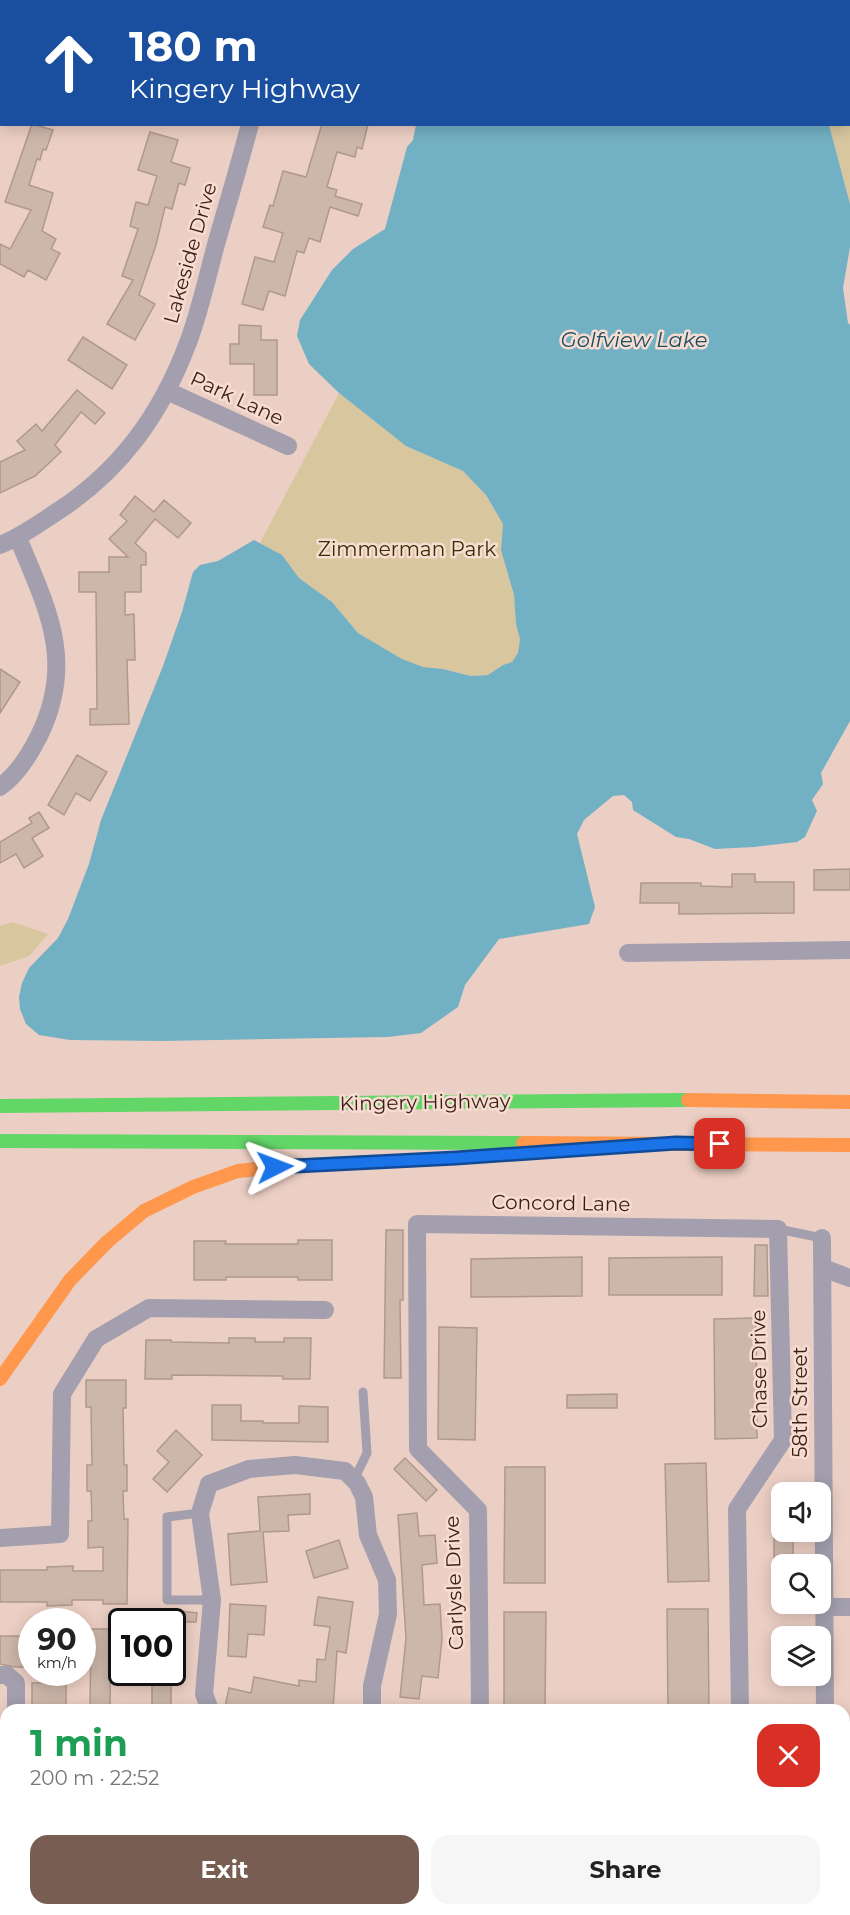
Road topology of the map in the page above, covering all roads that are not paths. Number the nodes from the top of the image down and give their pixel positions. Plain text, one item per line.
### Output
1 (249, 126) edge
2 (167, 391) junction
3 (288, 446) dead end
4 (18, 538) junction
5 (0, 545) edge
6 (0, 787) edge
7 (850, 950) edge
8 (628, 953) dead end
9 (850, 1102) edge
10 (0, 1106) edge
11 (0, 1141) edge
12 (676, 1143) junction
13 (850, 1144) edge
14 (479, 1156) dead end
15 (388, 1161) dead end
16 (778, 1229) junction
17 (822, 1238) joint
18 (823, 1268) junction
19 (850, 1278) edge
20 (417, 1298) joint
21 (325, 1310) dead end
22 (0, 1379) edge
23 (363, 1392) dead end
24 (354, 1480) junction
25 (200, 1514) junction
26 (0, 1538) edge
27 (824, 1554) edge
28 (212, 1600) junction
29 (831, 1607) edge
30 (850, 1607) edge
31 (824, 1614) edge
32 (0, 1675) edge
33 (16, 1704) edge
34 (208, 1704) edge
35 (372, 1704) edge
36 (480, 1704) edge
37 (740, 1704) edge
38 (825, 1704) edge

1 - 2 street, Lakeside Drive
2 - 3 street, Park Lane
2 - 4 street, Lakeside Drive
4 - 5 street, Lakeside Drive
4 - 6 street
7 - 8 street
9 - 10 highway, Kingery Highway
11 - 12 highway, Kingery Highway
12 - 13 highway, Kingery Highway
12 - 14 highway
15 - 22 highway
16 - 17 lane
16 - 20 street, Concord Lane
16 - 37 street, Chase Drive
17 - 18 street, 58th Street
18 - 19 street
18 - 27 street, 58th Street
20 - 36 street, Carlysle Drive
21 - 26 street
23 - 24 lane
24 - 25 street
24 - 35 street
25 - 28 street
25 - 28 lane
28 - 34 street
29 - 30 street
31 - 38 street, 58th Street
32 - 33 street

